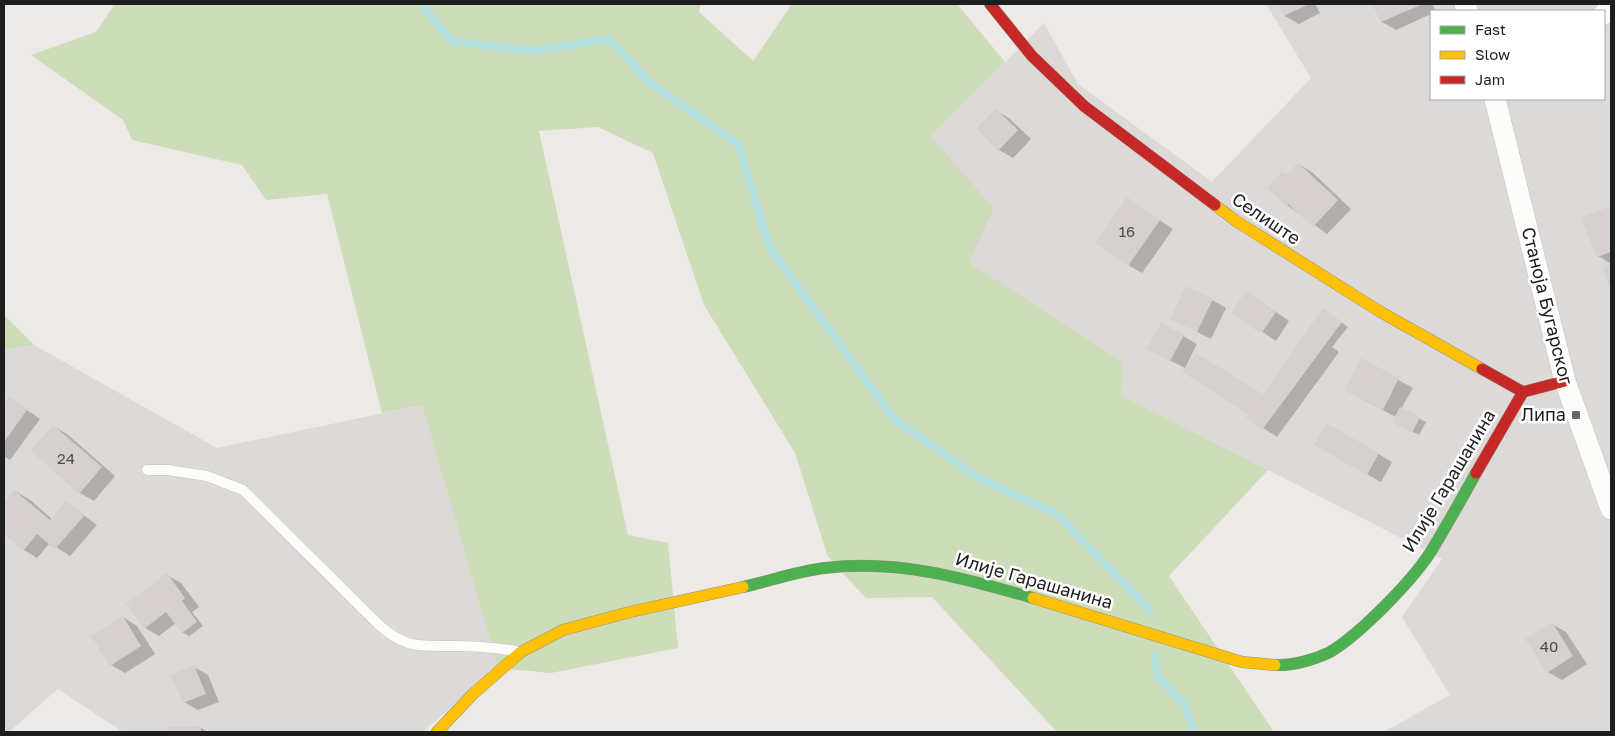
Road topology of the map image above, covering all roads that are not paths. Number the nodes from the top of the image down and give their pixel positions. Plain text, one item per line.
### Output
1 (990, 4) edge
2 (1495, 100) edge
3 (1565, 381) junction
4 (1523, 392) junction
5 (147, 470) dead end
6 (1611, 509) edge
7 (521, 652) junction
8 (437, 732) edge

1 - 4 street, Селиште
2 - 3 street, Станоја Бугарског
3 - 4 street
3 - 6 street, Станоја Бугарског
4 - 7 street, Илије Гарашанина
5 - 7 lane
7 - 8 street, Илије Гарашанина

